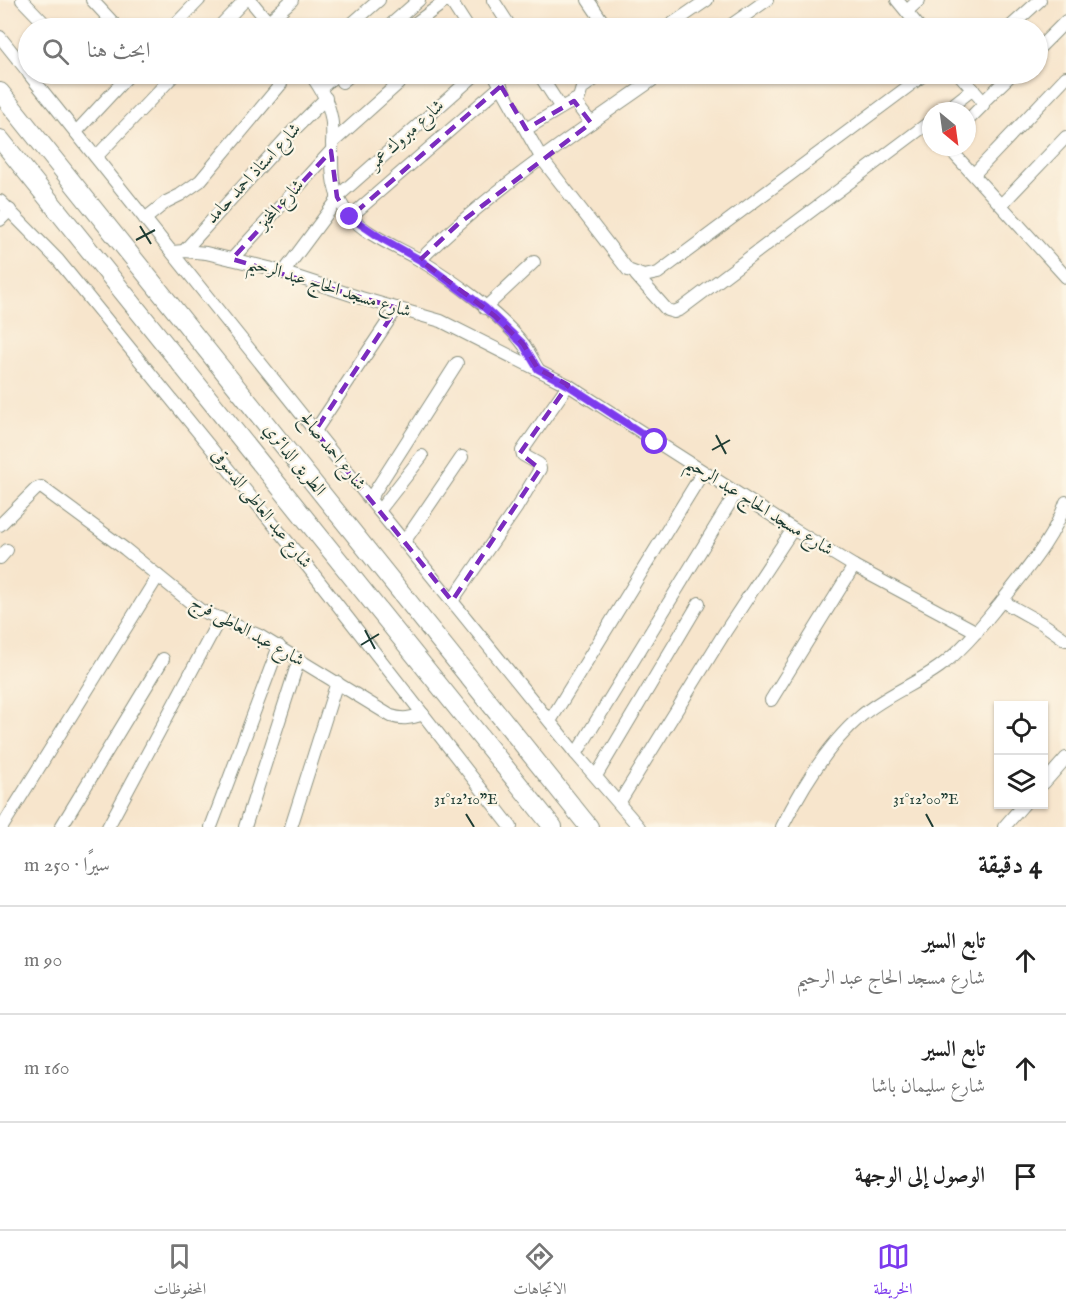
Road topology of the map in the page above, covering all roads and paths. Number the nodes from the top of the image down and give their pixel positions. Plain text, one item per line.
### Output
1 (22, 0) edge
2 (92, 0) edge
3 (199, 0) edge
4 (245, 0) edge
5 (250, 0) edge
6 (292, 0) edge
7 (379, 0) edge
8 (419, 0) edge
9 (448, 0) edge
10 (493, 0) edge
11 (588, 0) edge
12 (707, 0) edge
13 (767, 0) edge
14 (897, 0) edge
15 (919, 0) edge
16 (1040, 0) edge
17 (907, 11) junction
18 (39, 18) edge
19 (109, 18) edge
20 (182, 18) edge
21 (228, 18) edge
22 (264, 18) edge
23 (276, 18) edge
24 (358, 18) edge
25 (398, 18) edge
26 (423, 18) edge
27 (459, 18) edge
28 (505, 18) edge
29 (600, 18) edge
30 (681, 18) edge
31 (741, 18) edge
32 (912, 18) edge
33 (1020, 18) edge
34 (1066, 21) edge
35 (0, 37) edge
36 (1048, 39) edge
37 (18, 59) edge
38 (1066, 77) edge
39 (38, 84) edge
40 (121, 84) edge
41 (165, 84) edge
42 (281, 84) dead end
43 (317, 84) edge
44 (334, 84) edge
45 (398, 84) edge
46 (465, 84) edge
47 (545, 84) edge
48 (588, 84) edge
49 (647, 84) edge
50 (912, 84) edge
51 (968, 84) edge
52 (1002, 84) edge
53 (501, 86) joint
54 (973, 90) junction
55 (0, 92) edge
56 (323, 93) junction
57 (574, 101) junction
58 (957, 102) edge
59 (983, 102) junction
60 (561, 108) junction
61 (976, 113) edge
62 (591, 123) junction
63 (922, 128) edge
64 (525, 129) junction
65 (75, 132) junction
66 (1066, 137) edge
67 (0, 139) edge
68 (332, 147) junction
69 (957, 156) edge
70 (96, 157) junction
71 (542, 159) junction
72 (974, 174) junction
73 (337, 198) junction
74 (0, 201) edge
75 (1001, 205) junction
76 (10, 210) junction
77 (350, 217) junction
78 (145, 219) junction
79 (0, 220) edge
80 (178, 252) junction
81 (232, 259) junction
82 (420, 260) junction
83 (534, 262) dead end
84 (283, 273) junction
85 (636, 274) junction
86 (1066, 277) edge
87 (397, 308) junction
88 (485, 308) junction
89 (457, 363) dead end
90 (538, 369) junction
91 (568, 385) junction
92 (315, 431) junction
93 (422, 456) dead end
94 (462, 457) dead end
95 (703, 472) junction
96 (736, 493) junction
97 (370, 499) junction
98 (1066, 502) edge
99 (379, 511) junction
100 (0, 525) edge
101 (793, 529) junction
102 (404, 542) junction
103 (854, 566) junction
104 (158, 576) junction
105 (452, 601) junction
106 (1002, 601) junction
107 (699, 603) dead end
108 (220, 618) junction
109 (977, 632) junction
110 (1066, 640) edge
111 (279, 646) junction
112 (163, 658) dead end
113 (299, 659) junction
114 (337, 682) junction
115 (771, 700) dead end
116 (423, 714) junction
117 (550, 721) junction
118 (576, 754) junction
119 (1066, 758) edge
120 (596, 776) junction
121 (1048, 778) edge
122 (620, 803) junction
123 (1020, 809) edge
124 (2, 827) edge
125 (61, 827) edge
126 (108, 827) edge
127 (211, 827) edge
128 (245, 827) edge
129 (291, 827) edge
130 (511, 827) edge
131 (553, 827) edge
132 (590, 827) edge
133 (639, 827) edge
134 (782, 827) edge
135 (1004, 827) edge

1 - 18 street
2 - 19 street
3 - 20 street
4 - 21 street
5 - 22 street
6 - 23 street
7 - 24 street
8 - 25 street
9 - 26 street
9 - 27 street
10 - 28 street
11 - 29 street
12 - 30 street
13 - 31 street
14 - 17 street
15 - 17 street
16 - 33 street
17 - 32 street
34 - 36 street
35 - 37 street, شارع احمد صالح
38 - 72 street
39 - 65 street, شارع احمد صالح
40 - 65 street
41 - 70 street
42 - 78 street
43 - 56 street
44 - 56 street, شارع استاذ احمد حامد
45 - 68 street, شارع المخبز
46 - 73 street, شارع مبروك عمر
47 - 60 street
48 - 57 street
49 - 62 street
50 - 85 street
51 - 54 street
52 - 59 street
53 - 64 street
53 - 77 street
54 - 58 street
54 - 59 street
55 - 132 highway, الطريق الدائري
56 - 68 street
56 - 80 street, شارع استاذ احمد حامد
57 - 60 street
57 - 62 street
59 - 61 street
60 - 64 street
62 - 71 street
63 - 85 street
64 - 71 street
65 - 70 street, شارع احمد صالح
66 - 75 street
67 - 131 highway, الطريق الدائري
68 - 73 street
68 - 81 street, شارع المخبز
69 - 72 street
70 - 78 street, شارع احمد صالح
71 - 82 street
71 - 85 street
72 - 75 street
73 - 77 street
73 - 84 street, شارع مبروك عمر
74 - 76 street, شارع عبد العاطى الدسوقى
75 - 86 street
76 - 79 street
76 - 116 street, شارع عبد العاطى الدسوقى
77 - 82 street
78 - 80 street, شارع احمد صالح
80 - 81 street, شارع مسجد الحاج عبد الرحيم
80 - 92 street, شارع احمد صالح
81 - 84 street, شارع مسجد الحاج عبد الرحيم
82 - 88 street
83 - 88 street
84 - 87 street, شارع مسجد الحاج عبد الرحيم
87 - 90 street, شارع مسجد الحاج عبد الرحيم
87 - 92 street
88 - 90 street
89 - 97 street
90 - 91 street, شارع مسجد الحاج عبد الرحيم
91 - 95 street, شارع مسجد الحاج عبد الرحيم
91 - 105 street
92 - 97 street, شارع احمد صالح
93 - 99 street
94 - 102 street
95 - 96 street, شارع مسجد الحاج عبد الرحيم
95 - 117 street
96 - 101 street, شارع مسجد الحاج عبد الرحيم
96 - 118 street
97 - 99 street, شارع احمد صالح
98 - 106 street
99 - 102 street, شارع احمد صالح
100 - 104 street, شارع عبد العاطى فرج
101 - 103 street, شارع مسجد الحاج عبد الرحيم
101 - 122 street
102 - 105 street, شارع احمد صالح
103 - 109 street, شارع مسجد الحاج عبد الرحيم
103 - 115 street
104 - 108 street, شارع عبد العاطى فرج
104 - 124 street
105 - 117 street, شارع احمد صالح
106 - 109 street
106 - 110 street
107 - 120 street
108 - 111 street, شارع عبد العاطى فرج
108 - 126 street
109 - 134 street
111 - 113 street, شارع عبد العاطى فرج
111 - 127 street
112 - 125 street
113 - 114 street, شارع عبد العاطى فرج
113 - 128 street
114 - 116 street, شارع عبد العاطى فرج
114 - 129 street
116 - 130 street, شارع عبد العاطى الدسوقى
117 - 118 street, شارع احمد صالح
118 - 120 street, شارع احمد صالح
119 - 121 street
120 - 122 street, شارع احمد صالح
122 - 133 street, شارع احمد صالح
123 - 135 street

